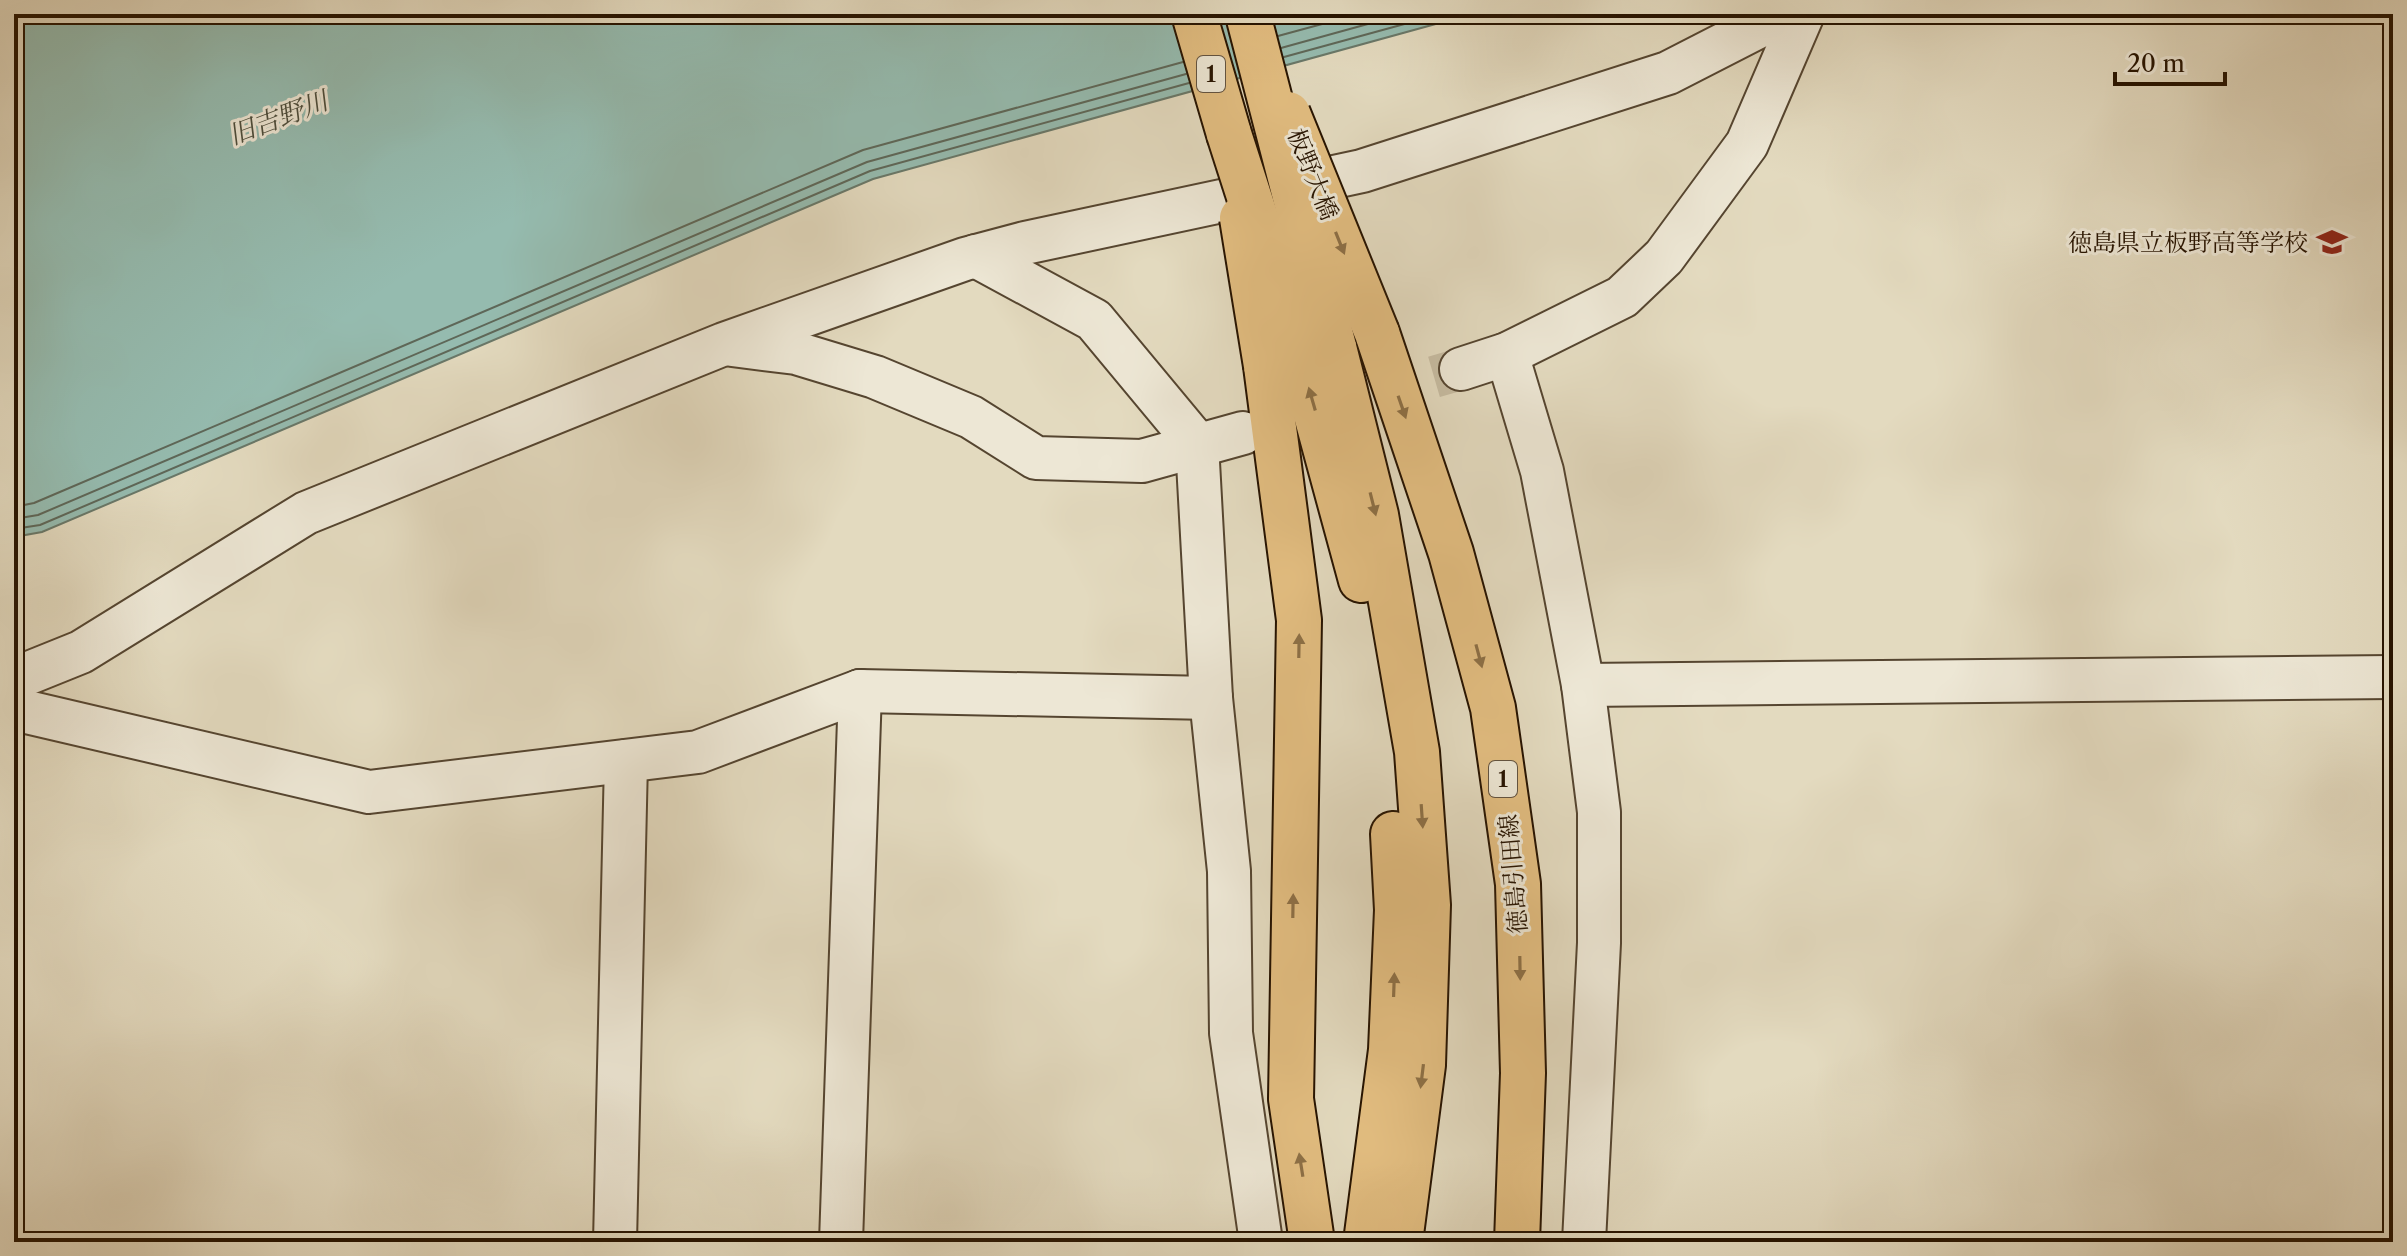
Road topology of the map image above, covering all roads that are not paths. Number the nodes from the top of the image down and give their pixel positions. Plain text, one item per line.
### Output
1 (1194, 14) edge
2 (1248, 14) edge
3 (1783, 14) edge
4 (1803, 14) edge
5 (976, 256) junction
6 (1377, 333) joint
7 (724, 344) junction
8 (1507, 354) junction
9 (1300, 355) junction
10 (1461, 369) tunnel mouth
11 (1243, 433) dead end
12 (1197, 444) junction
13 (2393, 677) edge
14 (14, 679) edge
15 (1583, 685) junction
16 (860, 691) junction
17 (1211, 698) junction
18 (14, 709) edge
19 (626, 761) junction
20 (1378, 1238) edge
21 (615, 1242) edge
22 (841, 1242) edge
23 (1261, 1242) edge
24 (1312, 1242) edge
25 (1517, 1242) edge
26 (1584, 1242) edge

1 - 9 main road, 1, bridge
2 -> 6 main road, 板野大橋 / 1, bridge
2 - 9 main road, bridge
3 - 5 street
4 - 8 street
5 - 7 street
5 - 12 street
6 -> 25 main road, 徳島引田線 / 1
7 - 12 street
7 - 14 street
8 - 10 street
8 - 15 street
9 - 20 main road
24 -> 9 main road
11 - 12 street
12 - 17 street
13 - 15 street
15 - 26 street
16 - 17 street
16 - 19 street
16 - 22 street
17 - 23 street
18 - 19 street
19 - 21 street

